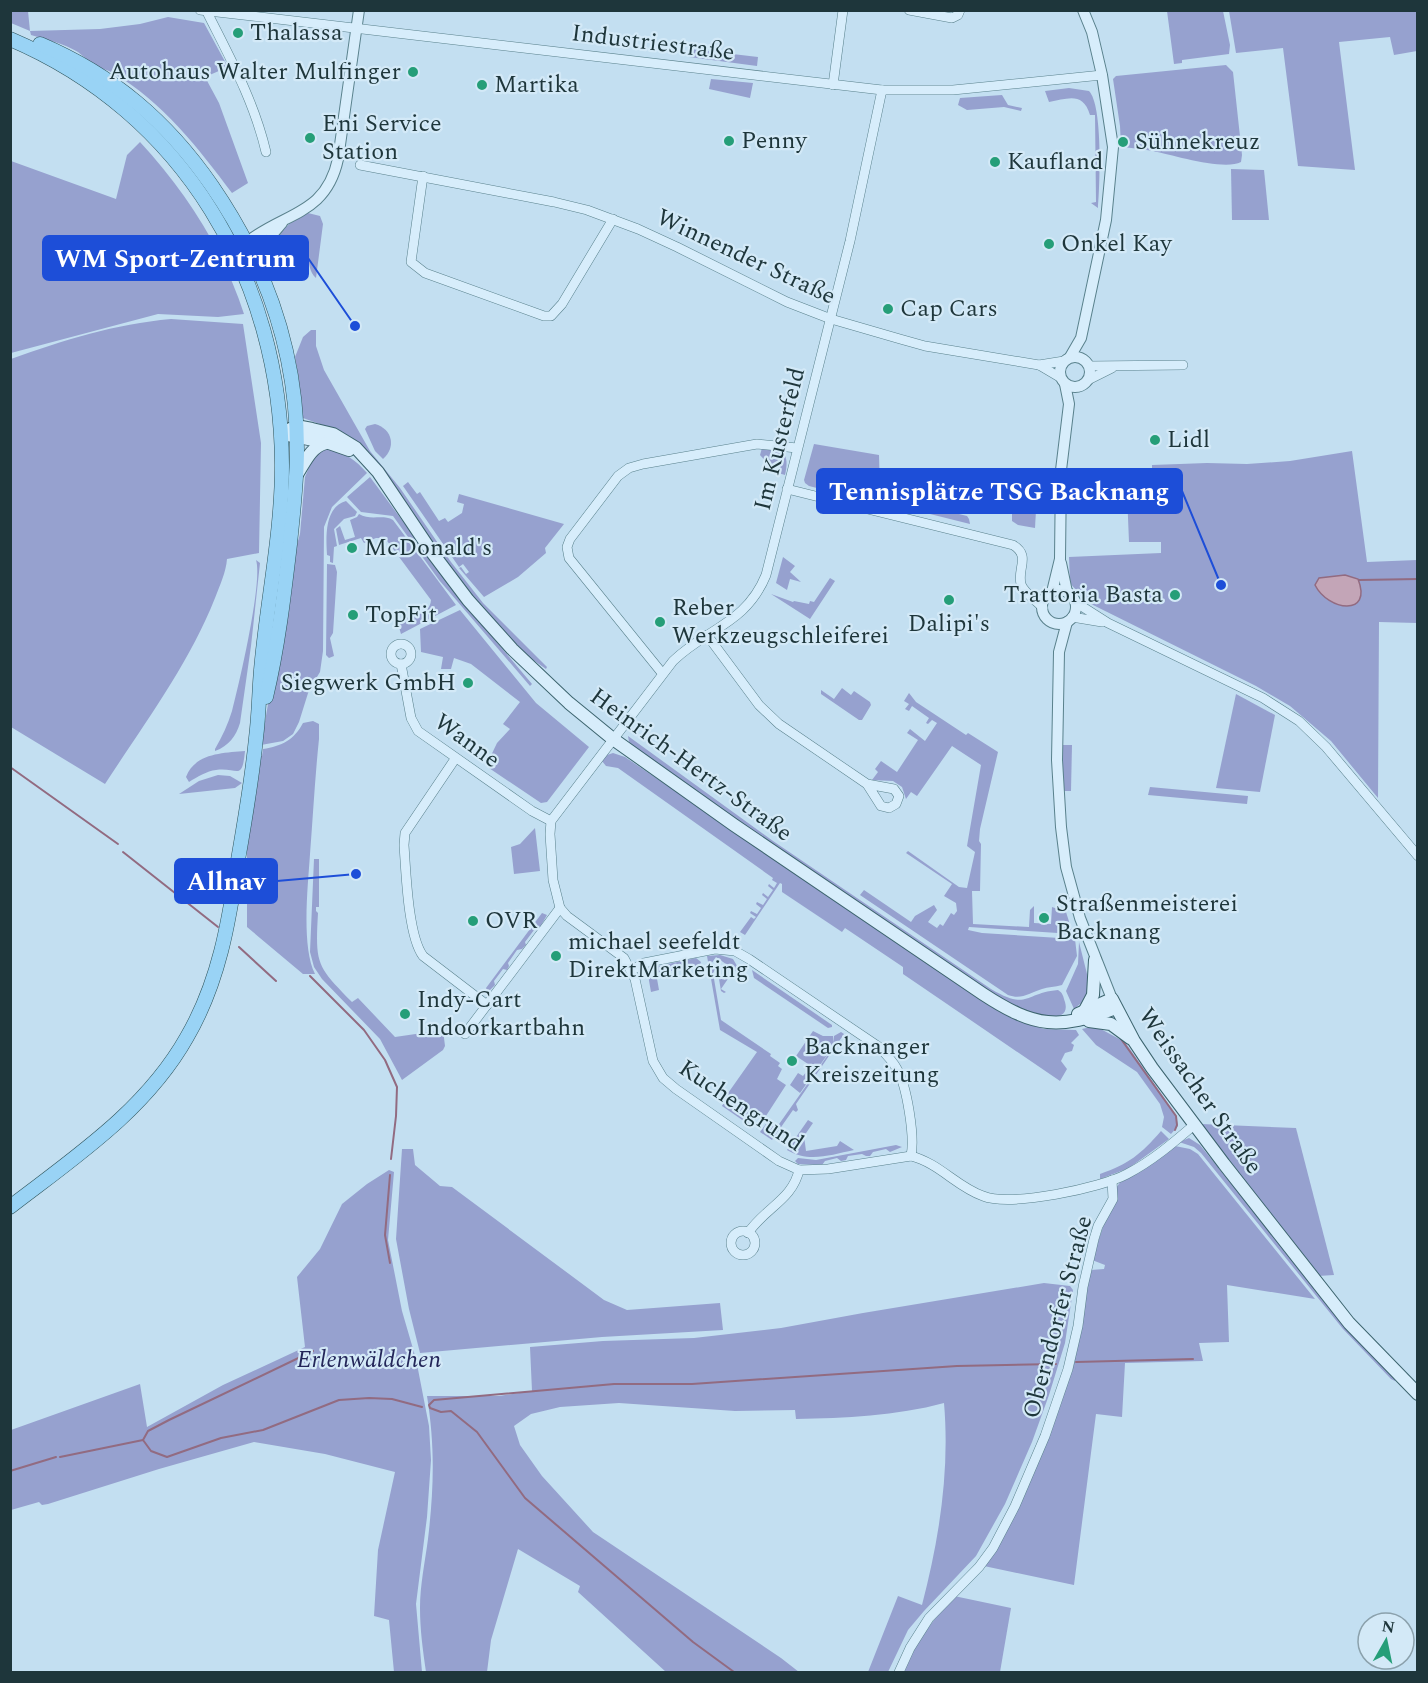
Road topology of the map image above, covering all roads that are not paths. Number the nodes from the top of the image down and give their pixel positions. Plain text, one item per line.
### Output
1 (359, 10) edge
2 (843, 10) edge
3 (909, 10) edge
4 (1083, 10) edge
5 (204, 11) edge
6 (959, 12) edge
7 (357, 29) junction
8 (10, 33) edge
9 (10, 39) edge
10 (1102, 75) junction
11 (833, 85) junction
12 (882, 90) junction
13 (266, 152) dead end
14 (360, 165) dead end
15 (423, 176) junction
16 (613, 219) junction
17 (285, 220) junction
18 (269, 238) junction
19 (247, 242) junction
20 (234, 251) junction
21 (266, 282) junction
22 (831, 319) junction
23 (1081, 338) junction
24 (1067, 359) junction
25 (1087, 363) junction
26 (1039, 365) junction
27 (1183, 365) dead end
28 (1117, 366) junction
29 (1063, 381) junction
30 (1084, 383) junction
31 (1069, 404) junction
32 (297, 432) junction
33 (280, 434) junction
34 (329, 443) junction
35 (797, 448) junction
36 (367, 459) junction
37 (296, 476) junction
38 (787, 489) junction
39 (1060, 559) junction
40 (1067, 592) junction
41 (1050, 593) junction
42 (1032, 596) junction
43 (1076, 602) junction
44 (1043, 608) junction
45 (1070, 620) junction
46 (1051, 621) junction
47 (1108, 623) junction
48 (707, 635) junction
49 (1059, 651) junction
50 (401, 664) dead end
51 (662, 673) junction
52 (613, 739) junction
53 (256, 740) junction
54 (455, 759) junction
55 (867, 784) dead end
56 (551, 821) junction
57 (1418, 856) edge
58 (560, 908) junction
59 (1095, 960) junction
60 (632, 970) junction
61 (1114, 1004) junction
62 (487, 1005) junction
63 (1084, 1012) junction
64 (1073, 1022) junction
65 (1058, 1023) junction
66 (465, 1034) dead end
67 (1134, 1041) junction
68 (1194, 1125) junction
69 (911, 1156) junction
70 (799, 1170) junction
71 (1112, 1180) junction
72 (10, 1207) edge
73 (748, 1233) dead end
74 (1418, 1394) edge
75 (899, 1672) edge

1 - 7 street
2 - 11 street
3 - 6 street
4 - 10 street
5 - 7 street, Industriestraße
5 - 13 street
7 - 11 street, Industriestraße
7 - 17 street
8 - 19 main road
9 - 20 main road
10 - 12 street, Industriestraße
10 - 23 street
11 - 12 street, Industriestraße
12 - 22 street, Im Kusterfeld
14 - 15 street, Winnender Straße
15 - 16 street, Winnender Straße
15 - 16 street
16 - 22 street, Winnender Straße
17 - 18 street
17 - 19 street
18 - 19 street
18 - 21 street
19 - 20 main road
19 - 21 main road
20 - 33 main road
21 - 32 main road
22 - 26 street, Winnender Straße
22 - 35 street, Im Kusterfeld
23 - 24 street
23 - 25 street
24 - 25 street
24 - 26 street, Winnender Straße
24 - 29 street
25 - 28 street
25 - 30 street
26 - 29 street, Winnender Straße
27 - 28 street
28 - 30 street
29 - 30 street
29 - 31 street
30 - 31 street
31 - 39 street
32 - 33 main road, Heinrich-Hertz-Straße
32 - 34 main road, Heinrich-Hertz-Straße
32 - 36 main road, Heinrich-Hertz-Straße
32 - 37 main road
33 - 53 main road
34 - 36 main road, Heinrich-Hertz-Straße
34 - 37 main road
35 - 38 street, Im Kusterfeld
35 - 51 street
36 - 52 main road, Heinrich-Hertz-Straße
37 - 53 main road
38 - 42 street
38 - 48 street, Im Kusterfeld
39 - 40 street
39 - 41 street
40 - 41 street
40 - 43 street
41 - 42 street
41 - 44 street
42 - 44 street
43 - 45 street, Weissacher Straße
43 - 47 street
44 - 46 street, Weissacher Straße
45 - 46 street
45 - 47 street
45 - 49 street, Weissacher Straße
46 - 49 street, Weissacher Straße
47 - 57 street
48 - 51 street, Im Kusterfeld
48 - 55 street
49 - 59 street, Weissacher Straße
50 - 54 street, Wanne
51 - 52 street, Im Kusterfeld
52 - 56 street
52 - 65 main road, Heinrich-Hertz-Straße
53 - 72 main road
54 - 56 street, Wanne
54 - 62 street
56 - 58 street
58 - 60 street
58 - 62 street
59 - 61 street, Weissacher Straße
59 - 63 main road
60 - 69 street
60 - 70 street, Kuchengrund
61 - 63 main road
61 - 64 main road, Heinrich-Hertz-Straße
61 - 67 main road, Weissacher Straße
62 - 66 street
63 - 65 main road
64 - 65 main road, Heinrich-Hertz-Straße
64 - 67 main road
67 - 68 main road, Weissacher Straße
68 - 71 street
68 - 74 main road, Weissacher Straße
69 - 70 street, Kuchengrund
69 - 71 street
70 - 73 street, Kuchengrund
71 - 75 street, Oberndorfer Straße

